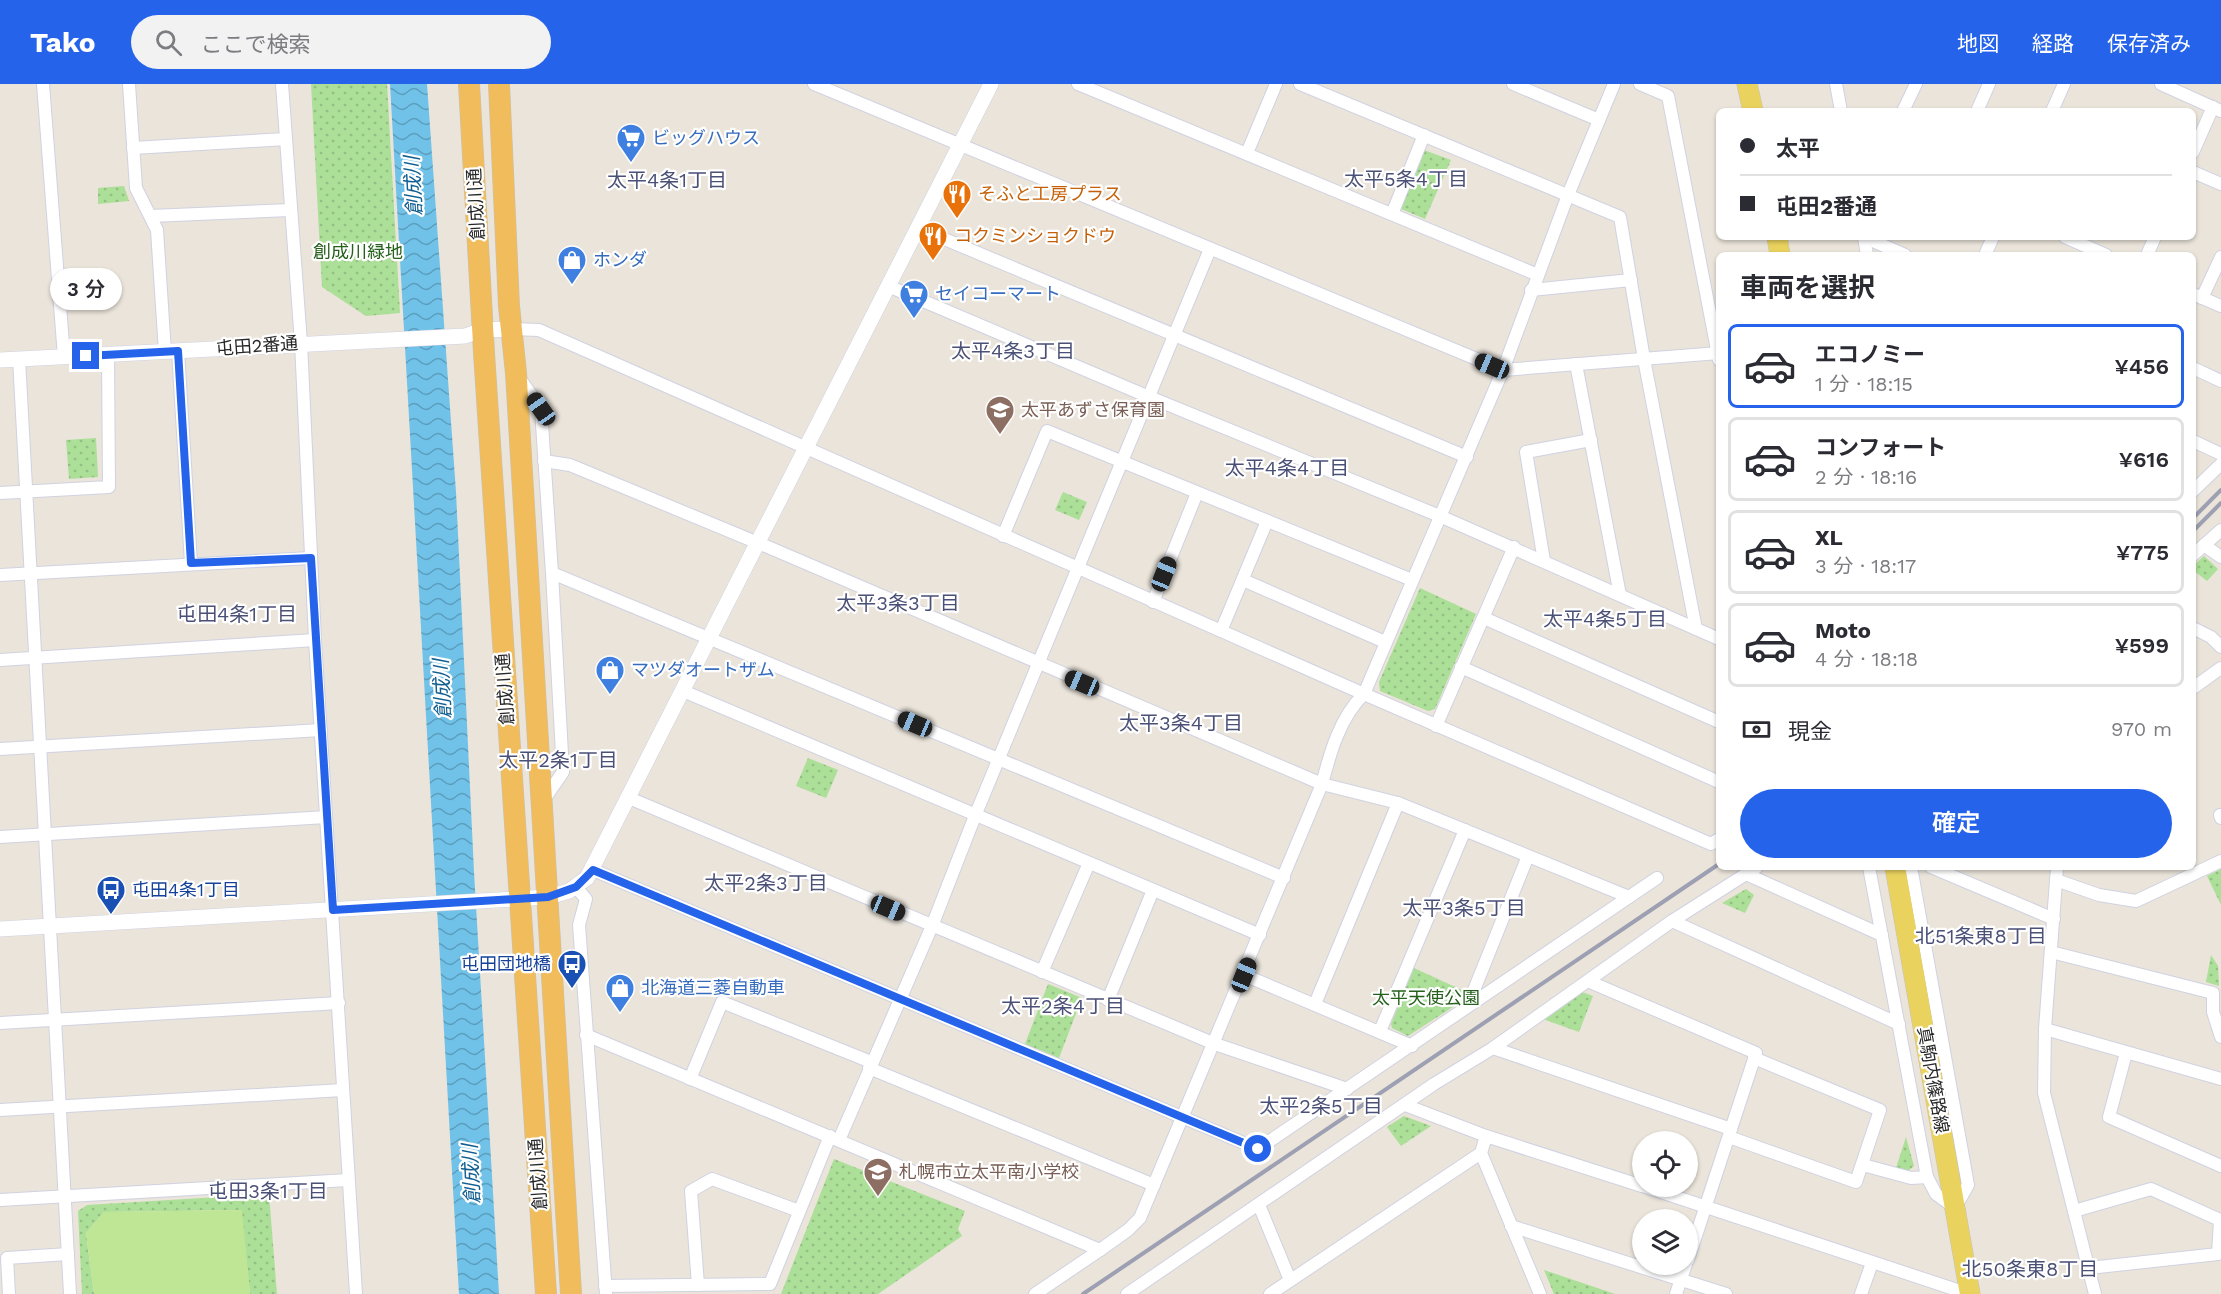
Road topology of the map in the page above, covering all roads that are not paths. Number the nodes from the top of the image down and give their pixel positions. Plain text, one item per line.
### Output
1 (43, 84) edge
2 (129, 84) edge
3 (282, 84) edge
4 (469, 84) edge
5 (499, 84) edge
6 (814, 84) edge
7 (991, 84) edge
8 (1078, 84) edge
9 (1275, 84) edge
10 (1300, 84) edge
11 (1513, 84) edge
12 (1614, 84) edge
13 (1640, 84) edge
14 (1747, 84) edge
15 (1836, 84) edge
16 (1916, 84) edge
17 (1989, 84) edge
18 (2064, 84) edge
19 (2161, 84) edge
20 (1752, 108) edge
21 (1840, 108) edge
22 (1904, 108) edge
23 (1978, 108) edge
24 (2054, 108) edge
25 (2217, 109) edge
26 (1599, 120) junction
27 (1424, 135) junction
28 (286, 139) junction
29 (960, 145) junction
30 (2196, 147) edge
31 (133, 148) junction
32 (1247, 153) junction
33 (2196, 173) edge
34 (2221, 184) edge
35 (1568, 195) junction
36 (290, 210) junction
37 (1392, 214) junction
38 (151, 216) junction
39 (918, 228) junction
40 (1871, 240) edge
41 (2074, 240) edge
42 (1210, 249) junction
43 (1898, 252) edge
44 (2100, 252) edge
45 (2221, 257) edge
46 (1538, 275) junction
47 (1631, 280) junction
48 (888, 286) junction
49 (1531, 290) junction
50 (2198, 296) edge
51 (2221, 306) edge
52 (512, 329) junction
53 (483, 330) junction
54 (1175, 334) junction
55 (301, 342) junction
56 (1716, 345) edge
57 (172, 352) junction
58 (108, 355) junction
59 (1716, 355) edge
60 (64, 357) junction
61 (19, 359) junction
62 (1644, 359) junction
63 (0, 360) edge
64 (1576, 364) junction
65 (2196, 369) edge
66 (1503, 370) junction
67 (516, 373) junction
68 (2221, 381) edge
69 (1149, 397) junction
70 (1591, 440) junction
71 (2196, 442) edge
72 (806, 449) junction
73 (2221, 454) edge
74 (1467, 457) junction
75 (544, 461) junction
76 (1122, 463) junction
77 (2221, 464) edge
78 (2196, 488) edge
79 (26, 492) junction
80 (0, 493) edge
81 (1197, 493) junction
82 (1442, 517) junction
83 (1267, 521) junction
84 (2221, 530) edge
85 (1003, 536) junction
86 (758, 543) junction
87 (2205, 545) junction
88 (1514, 547) junction
89 (2196, 552) edge
90 (2221, 557) edge
91 (311, 558) junction
92 (1544, 561) junction
93 (191, 563) junction
94 (1079, 567) junction
95 (30, 573) junction
96 (552, 573) junction
97 (0, 575) edge
98 (1243, 580) junction
99 (1412, 580) junction
100 (1620, 595) junction
101 (1153, 602) junction
102 (1484, 618) junction
103 (1696, 629) junction
104 (2196, 630) edge
105 (1221, 631) junction
106 (1716, 638) edge
107 (710, 639) junction
108 (315, 640) junction
109 (1385, 642) junction
110 (2221, 647) edge
111 (35, 658) junction
112 (0, 660) edge
113 (1039, 664) junction
114 (1461, 667) junction
115 (2221, 668) edge
116 (2196, 686) edge
117 (683, 691) junction
118 (1364, 694) junction
119 (1716, 721) edge
120 (1436, 726) junction
121 (321, 730) junction
122 (40, 747) junction
123 (0, 749) edge
124 (999, 759) junction
125 (1716, 781) edge
126 (1322, 784) junction
127 (629, 798) junction
128 (1398, 802) junction
129 (542, 803) junction
130 (975, 816) junction
131 (326, 817) junction
132 (1465, 830) junction
133 (45, 834) junction
134 (0, 837) edge
135 (1716, 841) edge
136 (1528, 855) junction
137 (2221, 861) edge
138 (1089, 863) junction
139 (593, 870) junction
140 (1752, 870) edge
141 (1870, 870) edge
142 (1896, 870) edge
143 (1912, 870) edge
144 (1938, 870) edge
145 (2056, 873) edge
146 (1746, 874) junction
147 (1284, 878) junction
148 (1657, 878) dead end
149 (576, 887) junction
150 (1153, 890) junction
151 (548, 897) junction
152 (1629, 897) junction
153 (519, 899) junction
154 (333, 910) junction
155 (2054, 919) junction
156 (1672, 921) junction
157 (50, 926) junction
158 (932, 926) junction
159 (0, 929) edge
160 (1260, 935) junction
161 (1882, 935) junction
162 (2051, 952) junction
163 (1042, 972) junction
164 (1244, 975) junction
165 (1590, 982) junction
166 (902, 998) junction
167 (1108, 1000) junction
168 (339, 1003) junction
169 (1314, 1004) junction
170 (1468, 1005) junction
171 (56, 1020) junction
172 (0, 1023) edge
173 (1899, 1024) junction
174 (2045, 1029) junction
175 (1380, 1031) junction
176 (586, 1035) junction
177 (2221, 1037) edge
178 (1215, 1044) junction
179 (1412, 1046) junction
180 (1493, 1048) junction
181 (2126, 1053) junction
182 (1754, 1058) junction
183 (870, 1065) junction
184 (690, 1078) junction
185 (2221, 1079) edge
186 (1347, 1089) junction
187 (343, 1090) junction
188 (1405, 1105) junction
189 (61, 1107) junction
190 (0, 1110) edge
191 (1184, 1116) junction
192 (1730, 1133) junction
193 (1486, 1136) junction
194 (835, 1138) junction
195 (1481, 1153) junction
196 (1863, 1165) junction
197 (2221, 1166) edge
198 (1927, 1177) junction
199 (348, 1180) junction
200 (1632, 1182) edge
201 (1154, 1185) junction
202 (65, 1196) junction
203 (1676, 1197) edge
204 (0, 1200) edge
205 (1259, 1205) junction
206 (1706, 1207) junction
207 (1955, 1208) junction
208 (799, 1211) junction
209 (2074, 1211) junction
210 (1511, 1226) junction
211 (1698, 1231) edge
212 (1100, 1250) junction
213 (68, 1254) junction
214 (1872, 1263) junction
215 (2089, 1268) junction
216 (1682, 1275) edge
217 (1681, 1279) junction
218 (1290, 1280) junction
219 (698, 1285) junction
220 (606, 1290) edge
221 (9, 1294) edge
222 (70, 1294) edge
223 (356, 1294) edge
224 (546, 1294) edge
225 (571, 1294) edge
226 (1035, 1294) edge
227 (1127, 1294) edge
228 (1270, 1294) edge
229 (1540, 1294) edge
230 (1676, 1294) edge
231 (1726, 1294) edge
232 (1861, 1294) edge
233 (1969, 1294) edge
234 (2095, 1294) edge

1 - 60 street
2 - 31 street
3 - 28 street
4 - 53 highway, 創成川通
5 - 52 highway, 創成川通
6 - 29 street
7 - 29 street
8 - 32 street
9 - 32 street
10 - 27 street
11 - 26 street
12 - 26 street
13 - 56 street
14 - 20 main road
15 - 21 street
16 - 22 street
17 - 23 street
18 - 24 street
19 - 25 street
25 - 30 street
26 - 35 street
27 - 35 street
27 - 37 street
28 - 31 street
28 - 36 street
29 - 39 street
29 - 42 street
31 - 38 street
32 - 37 street
33 - 34 street
35 - 46 street
35 - 47 street
36 - 38 street
36 - 55 street
37 - 46 street
38 - 57 street
39 - 48 street
39 - 54 street
40 - 43 street
41 - 44 street
42 - 54 street
42 - 66 street
45 - 50 street
46 - 49 street
47 - 49 street
47 - 62 street
48 - 69 street
48 - 72 street
49 - 66 street
50 - 51 street
52 - 53 street, 屯田2番通
52 - 67 highway, 創成川通
52 - 72 street
53 - 55 street, 屯田2番通
53 - 153 highway, 創成川通
54 - 69 street
54 - 74 street
55 - 57 street, 屯田2番通
55 - 91 street
57 - 58 street, 屯田2番通
57 - 93 street
58 - 60 street, 屯田2番通
58 - 79 street
59 - 62 street
60 - 61 street, 屯田2番通
61 - 63 street, 屯田2番通
61 - 79 street
62 - 64 street
62 - 103 street
64 - 66 street
64 - 70 street
65 - 68 street
66 - 74 street
67 - 75 street
67 - 129 highway, 創成川通
69 - 76 street
69 - 82 street
70 - 92 street
70 - 100 street
71 - 73 street
72 - 85 street
72 - 86 street
74 - 82 street
75 - 86 street
75 - 96 street
76 - 81 street
76 - 85 street
76 - 94 street
77 - 78 street
79 - 80 street
79 - 95 street
81 - 83 street
81 - 101 street
82 - 88 street
82 - 99 street
83 - 98 street
83 - 99 street
84 - 87 street
85 - 94 street
86 - 107 street
86 - 113 street
87 - 89 street
87 - 90 street
88 - 92 street
88 - 102 street
91 - 93 street
91 - 108 street
92 - 100 street
93 - 95 street
94 - 101 street
94 - 113 street
95 - 97 street
95 - 111 street
96 - 107 street
96 - 129 street
98 - 105 street
98 - 109 street
99 - 109 street
100 - 103 street
101 - 105 street
102 - 114 street
102 - 119 street
103 - 106 street
104 - 110 street
105 - 118 street
107 - 117 street
107 - 124 street
108 - 111 street
108 - 121 street
109 - 118 street
111 - 112 street
111 - 122 street
113 - 124 street
113 - 126 street
114 - 120 street
114 - 125 street
115 - 116 street
117 - 127 street
117 - 130 street
118 - 120 street
118 - 126 street
120 - 135 street
121 - 122 street
121 - 131 street
122 - 123 street
122 - 133 street
124 - 130 street
124 - 147 street
126 - 128 street
126 - 147 street
127 - 139 street
127 - 158 street
128 - 132 street
128 - 169 street
129 - 151 highway, 創成川通
130 - 138 street
130 - 158 street
131 - 133 street
131 - 154 street
132 - 136 street
132 - 175 street
133 - 134 street
133 - 157 street
136 - 152 street
136 - 170 street
137 - 145 street
138 - 150 street
138 - 163 street
139 - 149 street
139 - 166 street
140 - 146 street
141 - 161 street
142 - 207 main road, 真駒内篠路線
143 - 207 street
144 - 155 street
145 - 155 street
146 - 156 street
146 - 161 street
147 - 160 street
148 - 152 street
149 - 151 street
149 - 176 street
150 - 160 street
150 - 167 street
151 - 153 street
151 - 225 highway, 創成川通
152 - 170 street
153 - 154 street
153 - 224 highway, 創成川通
154 - 157 street
154 - 168 street
155 - 162 street
156 - 165 street
156 - 173 street
157 - 159 street
157 - 171 street
158 - 163 street
158 - 166 street
160 - 164 street
161 - 173 street
162 - 174 street
162 - 177 street
163 - 167 street
164 - 169 street
164 - 178 street
165 - 180 street
165 - 182 street
166 - 183 street
166 - 191 street
167 - 178 street
168 - 171 street
168 - 187 street
169 - 175 street
170 - 179 street
171 - 172 street
171 - 189 street
173 - 198 street
174 - 181 street
174 - 209 street
175 - 179 street
176 - 184 street
176 - 220 street
178 - 186 street
178 - 191 street
179 - 186 street
180 - 188 street
180 - 192 street
181 - 185 street
181 - 197 street
182 - 192 street
182 - 196 street
183 - 184 street
183 - 194 street
183 - 201 street
184 - 194 street
186 - 191 street
187 - 189 street
187 - 199 street
188 - 193 street
188 - 205 street
189 - 190 street
189 - 202 street
191 - 201 street
192 - 196 street
192 - 206 street
193 - 195 street
193 - 200 street
194 - 208 street
194 - 212 street
195 - 210 street
195 - 218 street
196 - 198 street
198 - 207 street
199 - 202 street
199 - 223 street
201 - 212 street
202 - 204 street
202 - 213 street
203 - 206 street
205 - 218 street
205 - 227 street
206 - 211 street
206 - 214 street
207 - 233 main road, 真駒内篠路線
208 - 219 street
208 - 219 street
209 - 215 street
209 - 215 street
210 - 217 street
210 - 229 street
212 - 226 street
213 - 221 street
213 - 222 street
214 - 232 street
214 - 233 street
215 - 234 street
216 - 217 street
217 - 230 street
217 - 231 street
218 - 228 street
219 - 220 street

